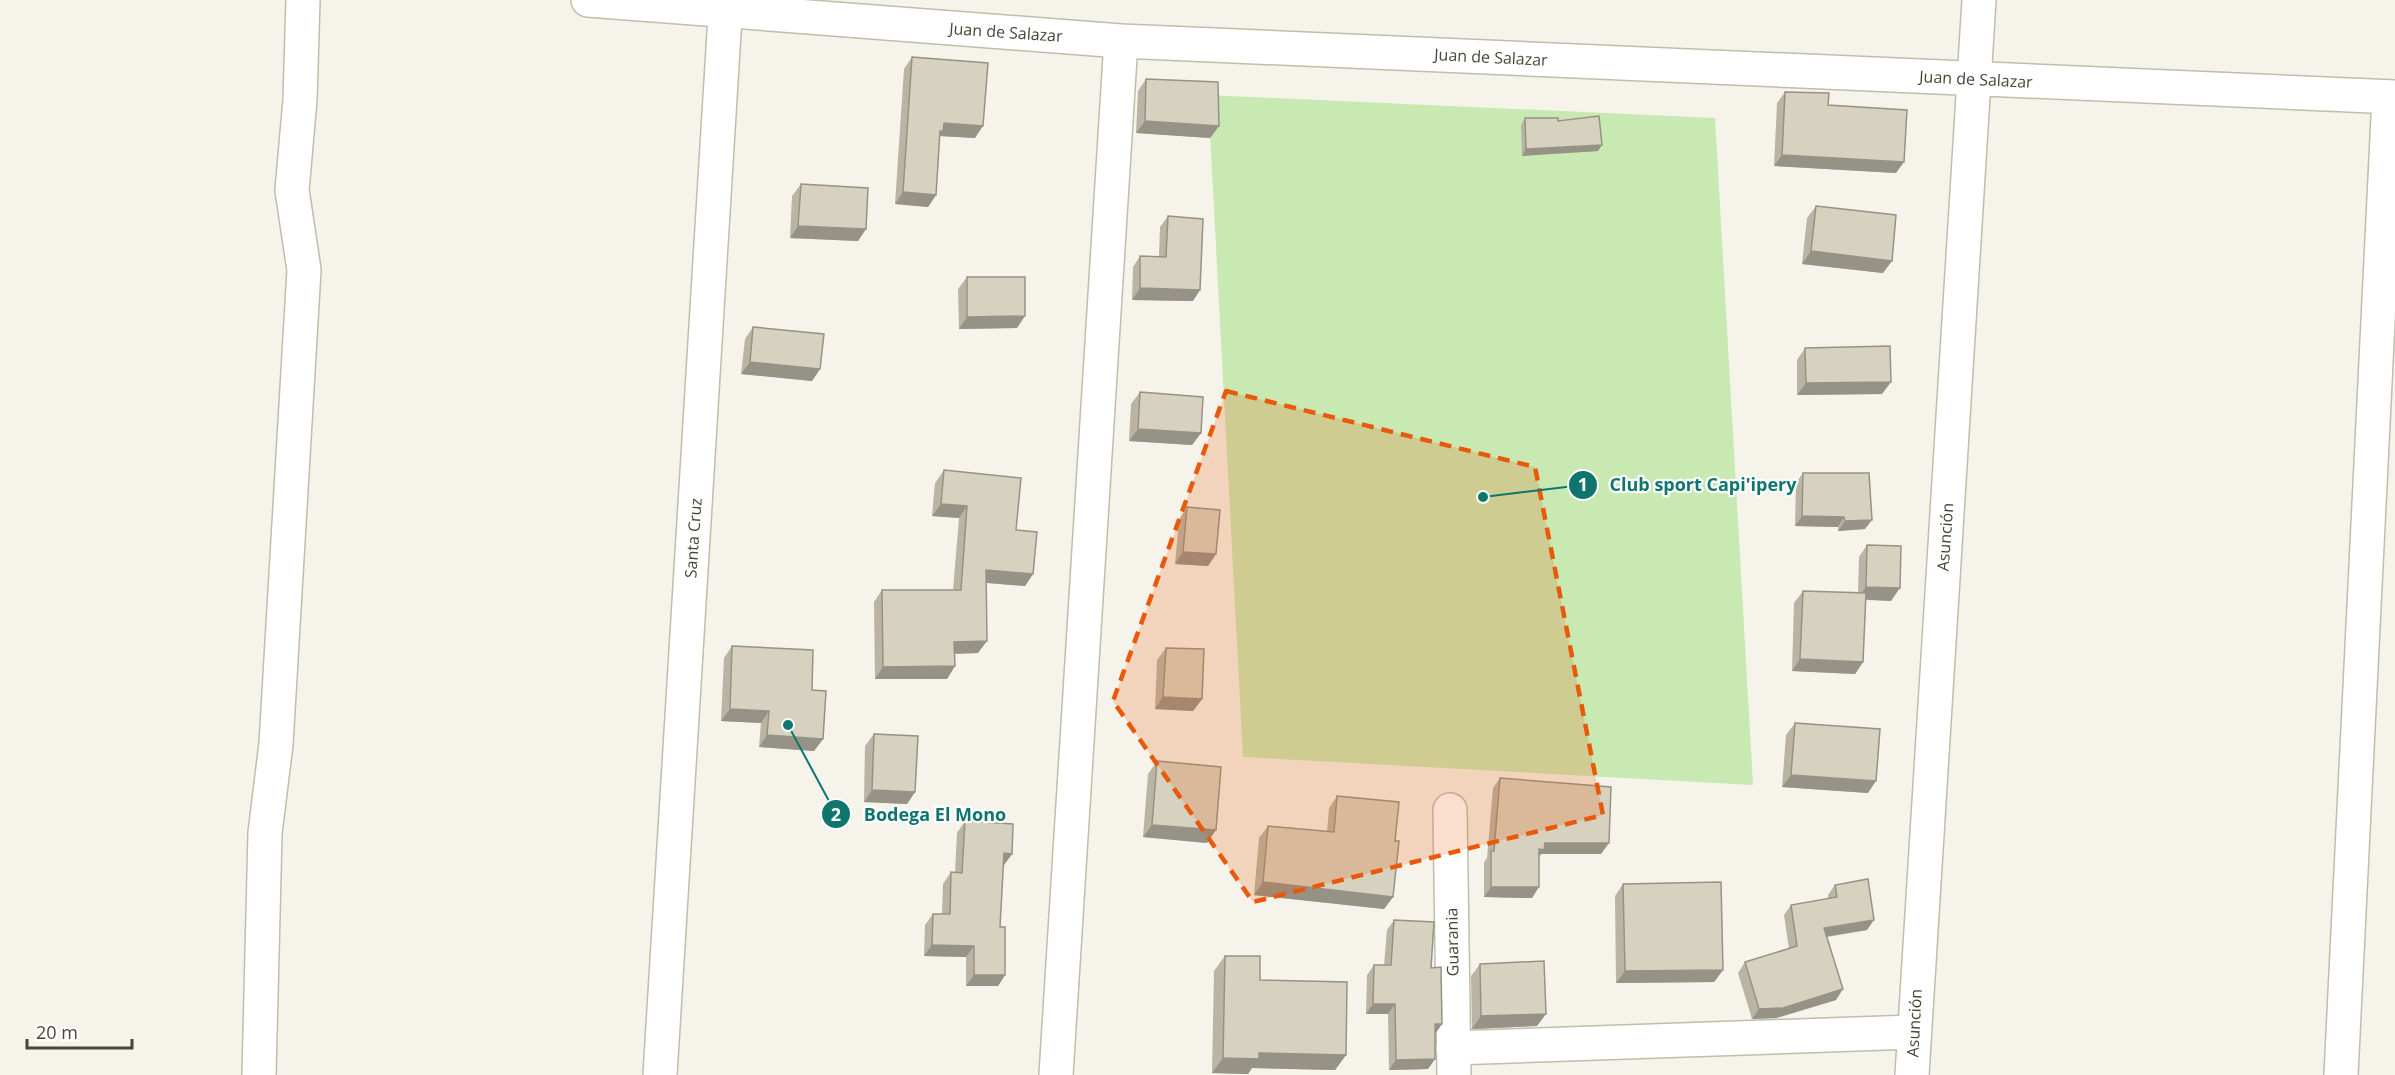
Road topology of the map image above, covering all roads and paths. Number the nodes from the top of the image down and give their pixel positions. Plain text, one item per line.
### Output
1 (303, 0) edge
2 (588, 0) edge
3 (1978, 0) edge
4 (725, 6) edge
5 (1121, 41) junction
6 (1975, 79) junction
7 (2392, 97) edge
8 (1450, 810) dead end
9 (1913, 1032) junction
10 (1453, 1061) edge
11 (259, 1075) edge
12 (660, 1075) edge
13 (1056, 1075) edge
14 (1912, 1075) edge
15 (2341, 1075) edge

1 - 11 street
2 - 4 street, Juan de Salazar
3 - 6 street, Asunción
4 - 5 street, Juan de Salazar
4 - 12 street, Santa Cruz
5 - 6 street, Juan de Salazar
5 - 13 street
6 - 7 street, Juan de Salazar
6 - 9 street, Asunción
7 - 15 street
8 - 10 street, Guarania
9 - 10 street
9 - 14 street, Asunción

